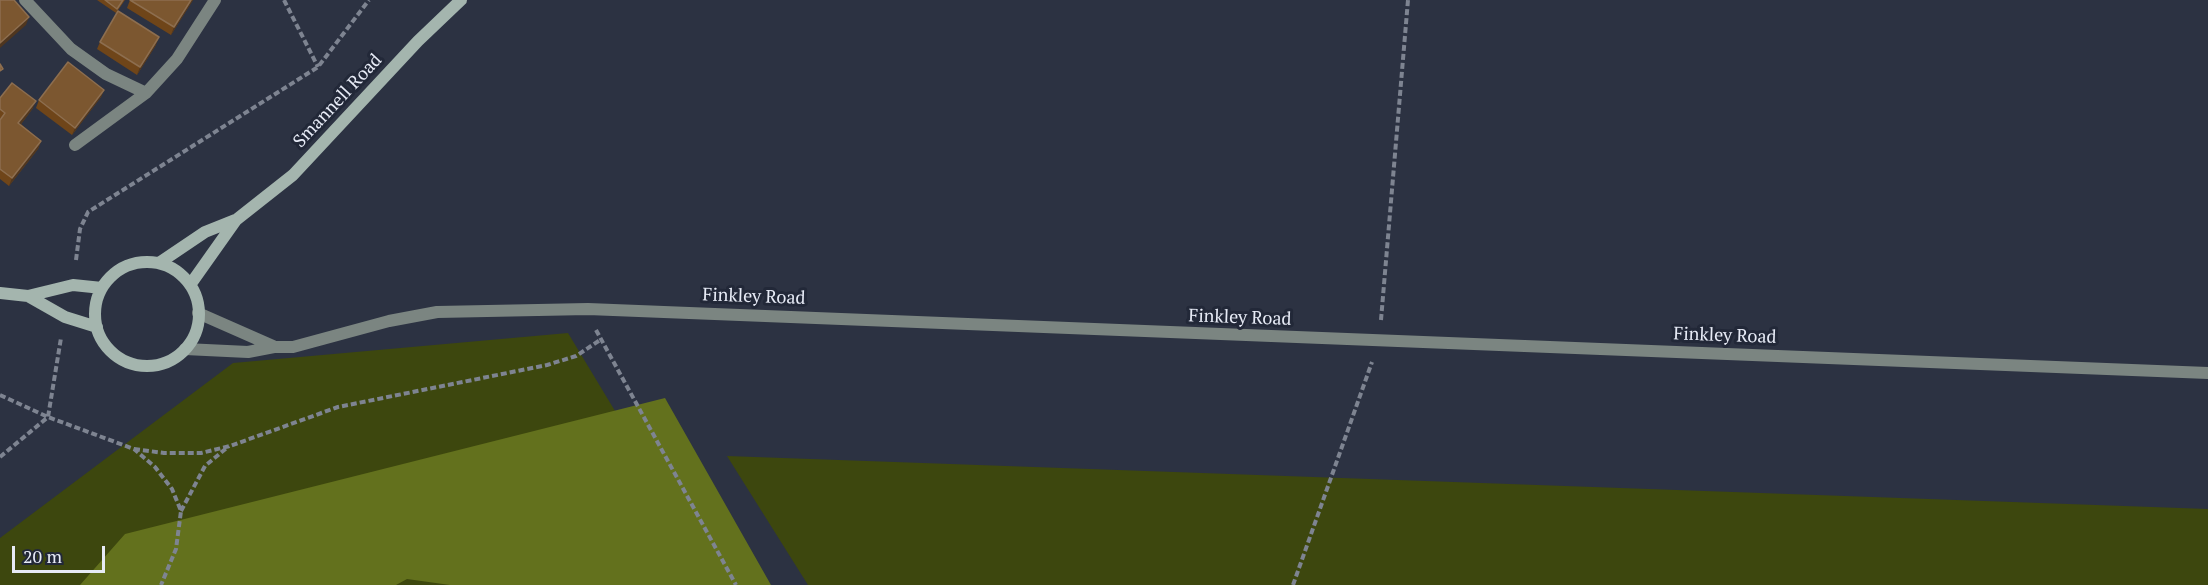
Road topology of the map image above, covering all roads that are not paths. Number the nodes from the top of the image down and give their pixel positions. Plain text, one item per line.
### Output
1 (25, 0) edge
2 (215, 0) edge
3 (461, 0) edge
4 (146, 93) junction
5 (75, 145) dead end
6 (236, 220) junction
7 (159, 263) junction
8 (190, 285) junction
9 (102, 288) junction
10 (0, 293) edge
11 (28, 296) junction
12 (198, 313) junction
13 (97, 327) junction
14 (274, 347) junction
15 (185, 349) junction
16 (2208, 373) edge

1 - 4 street
2 - 4 street
3 - 6 street, Smannell Road
4 - 5 street
6 - 7 street, Smannell Road
6 - 8 street, Smannell Road
7 - 8 street
7 - 9 street
8 - 12 street
9 - 11 street
9 - 13 street
10 - 11 street
11 - 13 street
12 - 14 street, Finkley Road
12 - 15 street
13 - 15 street
14 - 15 street, Finkley Road
14 - 16 street, Finkley Road

